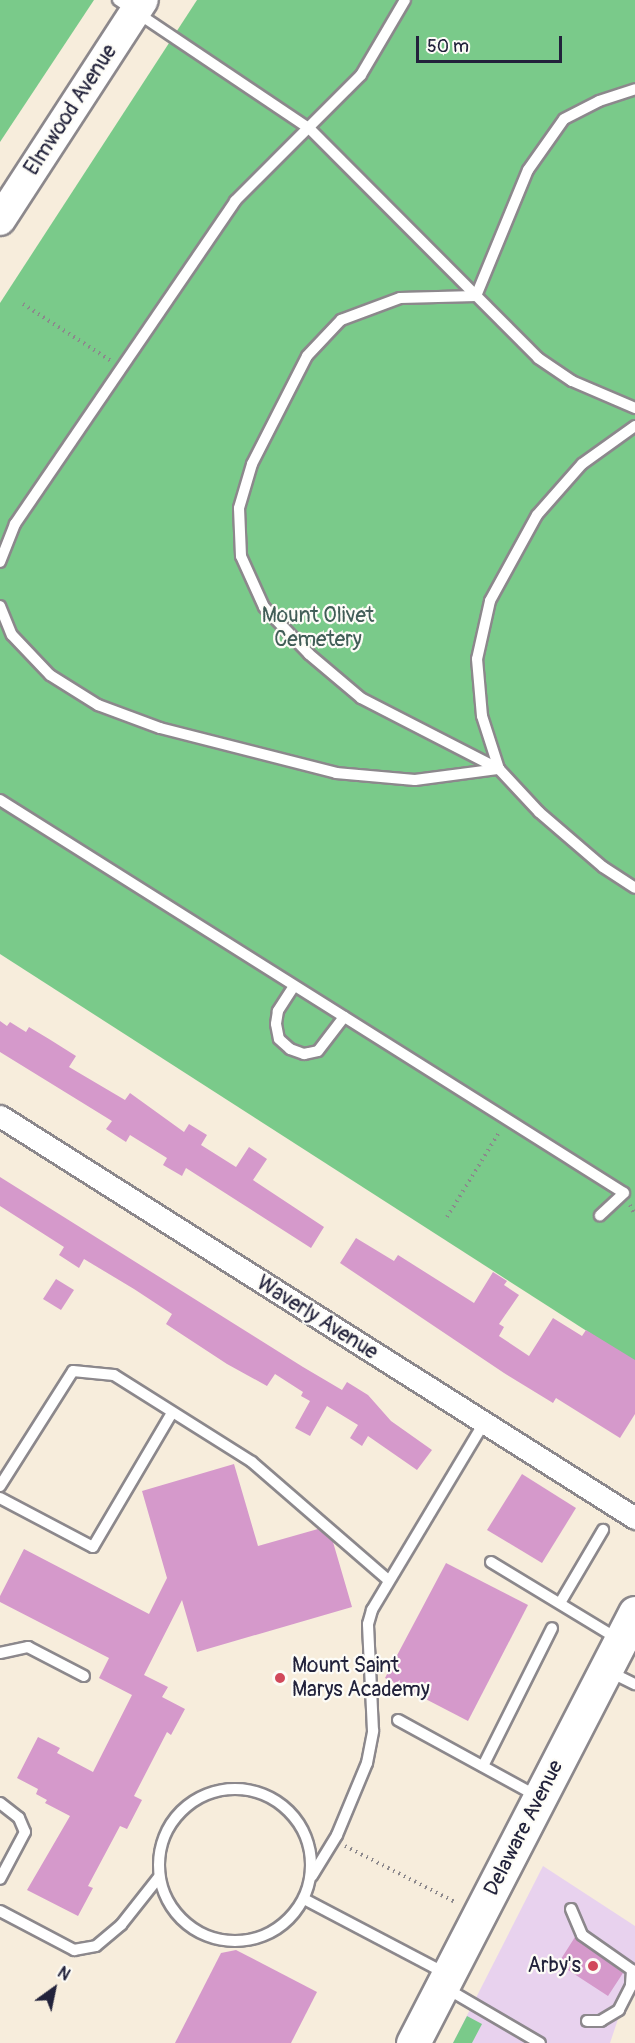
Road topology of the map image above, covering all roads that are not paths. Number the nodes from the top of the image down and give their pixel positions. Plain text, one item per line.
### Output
1 (405, 0) edge
2 (132, 4) edge
3 (635, 89) edge
4 (310, 129) junction
5 (0, 220) edge
6 (476, 296) junction
7 (635, 408) edge
8 (635, 426) edge
9 (0, 562) edge
10 (0, 606) edge
11 (499, 769) junction
12 (0, 800) edge
13 (635, 888) edge
14 (294, 986) junction
15 (344, 1017) junction
16 (0, 1116) edge
17 (600, 1215) dead end
18 (172, 1413) junction
19 (484, 1423) junction
20 (0, 1486) edge
21 (0, 1498) edge
22 (635, 1518) edge
23 (603, 1530) dead end
24 (490, 1562) dead end
25 (387, 1579) junction
26 (560, 1603) junction
27 (628, 1627) edge
28 (552, 1628) dead end
29 (0, 1653) edge
30 (606, 1670) junction
31 (84, 1676) dead end
32 (635, 1684) edge
33 (398, 1720) dead end
34 (483, 1766) junction
35 (540, 1798) junction
36 (0, 1803) edge
37 (312, 1876) junction
38 (159, 1877) junction
39 (0, 1879) edge
40 (304, 1899) junction
41 (571, 1908) dead end
42 (0, 1911) edge
43 (445, 1981) junction
44 (587, 2021) dead end
45 (413, 2043) edge
46 (540, 2043) edge

1 - 4 lane
2 - 4 lane
2 - 5 street, Elmwood Avenue
3 - 6 lane
4 - 6 lane
4 - 9 lane
6 - 7 lane
6 - 11 lane
8 - 11 lane
10 - 11 lane
11 - 13 lane
12 - 14 lane
14 - 15 lane
14 - 15 lane
15 - 17 lane
16 - 19 street, Waverly Avenue
18 - 20 lane
18 - 21 lane
18 - 25 lane
19 - 22 street, Waverly Avenue
19 - 25 lane
23 - 26 lane
24 - 26 lane
25 - 37 lane
26 - 27 lane
27 - 30 main road, Delaware Avenue
28 - 34 lane
29 - 31 lane
30 - 32 lane
30 - 35 main road, Delaware Avenue
33 - 34 lane
34 - 35 lane
35 - 43 main road, Delaware Avenue
36 - 39 lane
37 - 38 lane
37 - 40 lane
38 - 40 lane
38 - 42 lane
40 - 43 lane
41 - 44 lane
43 - 45 main road, Delaware Avenue
43 - 46 lane

